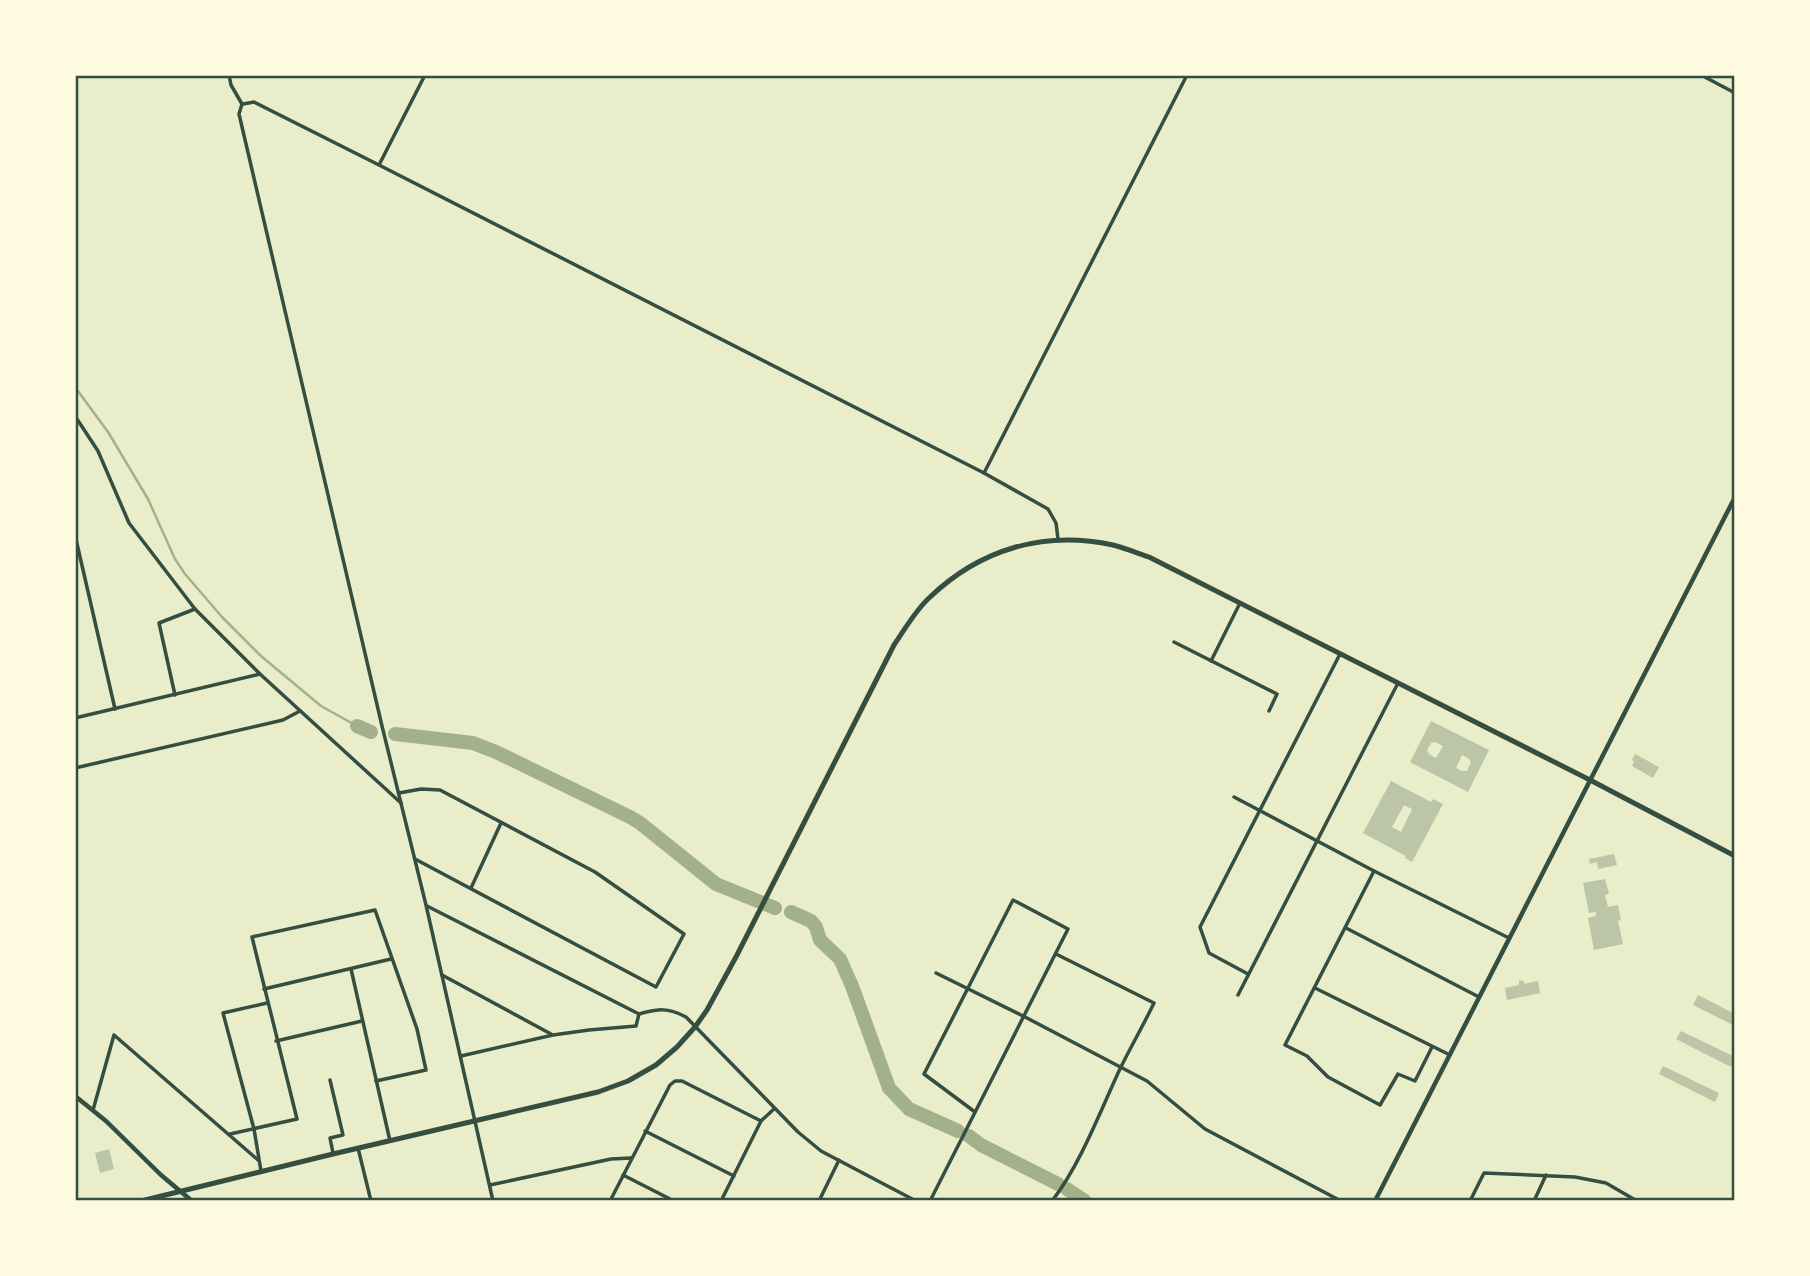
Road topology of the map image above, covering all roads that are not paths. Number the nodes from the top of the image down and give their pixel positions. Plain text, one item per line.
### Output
1 (229, 75) edge
2 (1187, 75) edge
3 (1701, 75) edge
4 (423, 76) edge
5 (1735, 93) edge
6 (242, 104) junction
7 (380, 165) junction
8 (75, 416) edge
9 (984, 473) junction
10 (1735, 497) edge
11 (75, 535) edge
12 (1058, 539) junction
13 (1240, 603) junction
14 (195, 608) junction
15 (1174, 642) dead end
16 (1340, 654) junction
17 (1211, 661) junction
18 (260, 674) junction
19 (1398, 683) junction
20 (175, 695) junction
21 (115, 709) junction
22 (300, 710) junction
23 (1269, 711) dead end
24 (75, 718) edge
25 (75, 768) edge
26 (1590, 780) junction
27 (398, 793) junction
28 (1234, 797) dead end
29 (402, 804) junction
30 (1259, 810) junction
31 (501, 823) junction
32 (1318, 841) junction
33 (1735, 856) edge
34 (415, 859) junction
35 (1374, 870) junction
36 (471, 888) junction
37 (426, 905) junction
38 (1346, 928) junction
39 (1509, 938) junction
40 (1056, 954) junction
41 (391, 959) junction
42 (351, 969) junction
43 (936, 973) dead end
44 (1248, 974) junction
45 (442, 975) junction
46 (1315, 988) junction
47 (264, 989) junction
48 (968, 989) junction
49 (1238, 995) dead end
50 (1479, 997) junction
51 (267, 1003) junction
52 (639, 1014) junction
53 (1025, 1017) junction
54 (362, 1021) junction
55 (695, 1027) junction
56 (553, 1035) junction
57 (276, 1041) junction
58 (1432, 1047) junction
59 (1450, 1055) junction
60 (461, 1056) junction
61 (1121, 1067) junction
62 (330, 1080) dead end
63 (376, 1081) junction
64 (75, 1096) edge
65 (775, 1109) junction
66 (93, 1110) junction
67 (975, 1112) junction
68 (761, 1121) junction
69 (475, 1122) junction
70 (254, 1129) junction
71 (645, 1131) junction
72 (230, 1134) junction
73 (390, 1141) junction
74 (358, 1148) junction
75 (333, 1154) junction
76 (631, 1158) junction
77 (258, 1160) junction
78 (839, 1160) junction
79 (261, 1172) junction
80 (623, 1175) junction
81 (1546, 1175) junction
82 (734, 1176) junction
83 (490, 1185) junction
84 (180, 1192) junction
85 (1628, 1195) junction
86 (141, 1201) edge
87 (185, 1201) edge
88 (192, 1201) edge
89 (371, 1201) edge
90 (493, 1201) edge
91 (610, 1201) edge
92 (674, 1201) edge
93 (721, 1201) edge
94 (819, 1201) edge
95 (916, 1201) edge
96 (930, 1201) edge
97 (1052, 1201) edge
98 (1340, 1201) edge
99 (1375, 1201) edge
100 (1470, 1201) edge
101 (1534, 1201) edge
102 (1625, 1201) edge
103 (1637, 1201) edge

1 - 6 street
2 - 9 street
3 - 5 street
4 - 7 street
6 - 7 street
6 - 27 street
7 - 9 street
8 - 14 street
9 - 12 street
10 - 26 street
11 - 21 street
12 - 13 main road
12 - 55 main road
13 - 16 main road
13 - 17 street
14 - 18 street
14 - 20 street
15 - 17 street
16 - 19 main road
16 - 30 street
17 - 23 street
18 - 20 street
18 - 22 street
19 - 26 main road
19 - 32 street
20 - 21 street
21 - 24 street
22 - 25 street
22 - 29 street
26 - 33 main road
26 - 39 street
27 - 29 street
27 - 31 street
28 - 30 street
29 - 34 street
30 - 32 street
30 - 44 street
31 - 36 street
31 - 36 street
32 - 35 street
32 - 44 street
34 - 36 street
34 - 37 street
35 - 38 street
35 - 39 street
37 - 45 street
37 - 52 street
38 - 46 street
38 - 50 street
39 - 50 street
40 - 48 street
40 - 53 street
40 - 61 street
41 - 42 street
41 - 47 street
41 - 63 street
42 - 47 street
42 - 54 street
43 - 48 street
44 - 49 street
45 - 56 street
45 - 60 street
46 - 58 street
46 - 58 street
47 - 51 street
48 - 53 street
48 - 67 street
50 - 59 street
51 - 57 street
51 - 70 street
52 - 55 street
52 - 56 street
53 - 61 street
53 - 67 street
54 - 57 street
54 - 63 street
55 - 65 street
55 - 69 main road
56 - 60 street
57 - 70 street
58 - 59 street
59 - 99 street
60 - 69 street
61 - 97 street
61 - 98 street
62 - 75 street
63 - 73 street
64 - 66 street
65 - 68 street
65 - 78 street
66 - 72 street
66 - 84 street
67 - 96 street
68 - 71 street
68 - 82 street
69 - 73 main road
69 - 83 street
70 - 72 street
70 - 77 street
71 - 76 street
71 - 82 street
72 - 77 street
73 - 74 main road
74 - 75 main road
74 - 89 street
75 - 79 main road
76 - 80 street
76 - 83 street
77 - 79 street
78 - 94 street
78 - 95 street
79 - 84 main road
80 - 91 street
80 - 92 street
81 - 85 street
81 - 100 street
81 - 101 street
82 - 93 street
83 - 90 street
84 - 86 main road
84 - 87 street
84 - 88 street
85 - 102 street
85 - 103 street

